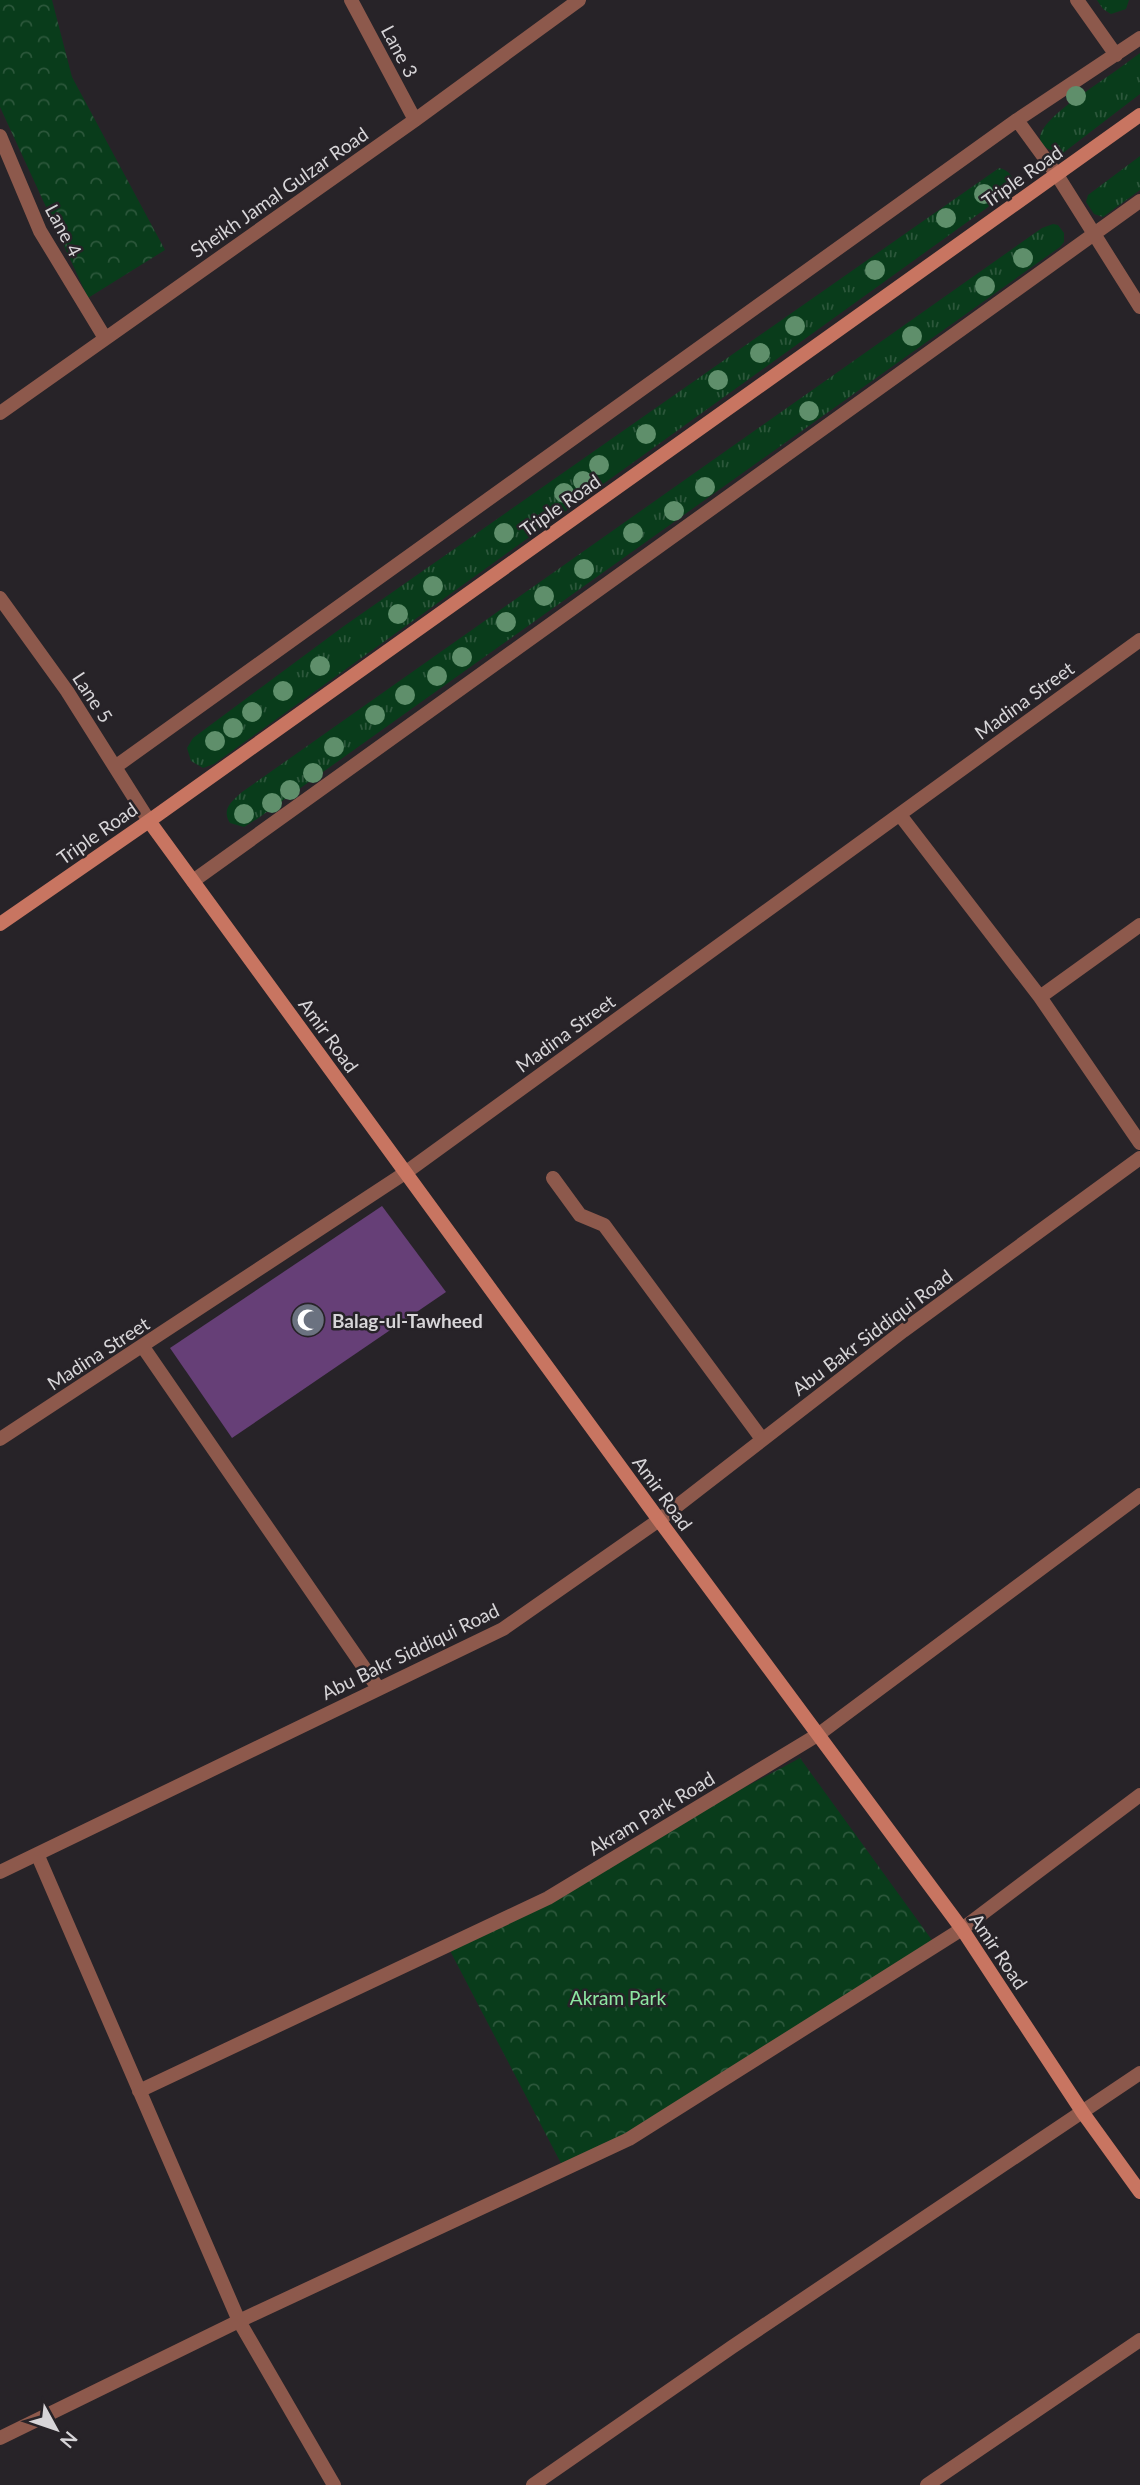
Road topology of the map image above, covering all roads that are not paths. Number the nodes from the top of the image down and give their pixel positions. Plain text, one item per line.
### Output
1 (351, 0) edge
2 (579, 0) edge
3 (1077, 0) edge
4 (1140, 38) edge
5 (1116, 55) junction
6 (1140, 115) edge
7 (415, 120) junction
8 (1017, 120) junction
9 (0, 135) edge
10 (1057, 175) junction
11 (1140, 201) edge
12 (1094, 234) junction
13 (1140, 307) edge
14 (105, 338) junction
15 (0, 413) edge
16 (0, 598) edge
17 (1140, 640) edge
18 (115, 767) junction
19 (900, 815) junction
20 (149, 821) junction
21 (193, 881) junction
22 (0, 924) edge
23 (1140, 925) edge
24 (1040, 997) junction
25 (1140, 1143) edge
26 (1140, 1158) edge
27 (405, 1173) junction
28 (552, 1178) dead end
29 (143, 1347) junction
30 (0, 1439) edge
31 (762, 1439) junction
32 (1140, 1495) edge
33 (659, 1520) junction
34 (377, 1688) junction
35 (819, 1734) junction
36 (1140, 1795) edge
37 (37, 1856) junction
38 (0, 1872) edge
39 (962, 1929) junction
40 (1140, 2073) edge
41 (139, 2091) junction
42 (1083, 2113) junction
43 (1140, 2192) edge
44 (239, 2321) junction
45 (1140, 2340) edge
46 (0, 2438) edge
47 (334, 2485) edge
48 (533, 2485) edge
49 (927, 2485) edge

1 - 7 street, Lane 3
2 - 7 street, Sheikh Jamal Gulzar Road
3 - 5 street
4 - 5 street
5 - 8 street
6 - 10 main road, Triple Road
7 - 14 street, Sheikh Jamal Gulzar Road
8 - 10 street
8 - 18 street
9 - 14 street, Lane 4
10 - 12 street
10 - 20 main road, Triple Road
11 - 12 street
12 - 13 street
12 - 21 street
14 - 15 street, Sheikh Jamal Gulzar Road
16 - 18 street, Lane 5
17 - 19 street, Madina Street
18 - 20 street, Lane 5
19 - 24 street
19 - 27 street, Madina Street
20 - 21 main road, Amir Road
20 - 22 main road, Triple Road
21 - 27 main road, Amir Road
23 - 24 street
24 - 25 street
26 - 31 street, Abu Bakr Siddiqui Road
27 - 29 street, Madina Street
27 - 33 main road, Amir Road
28 - 31 street
29 - 30 street, Madina Street
29 - 34 street
31 - 33 street, Abu Bakr Siddiqui Road
32 - 35 street, Akram Park Road
33 - 34 street, Abu Bakr Siddiqui Road
33 - 35 main road, Amir Road
34 - 37 street, Abu Bakr Siddiqui Road
35 - 39 main road, Amir Road
35 - 41 street, Akram Park Road
36 - 39 street
37 - 38 street, Abu Bakr Siddiqui Road
37 - 41 street
39 - 42 main road, Amir Road
39 - 44 street
40 - 42 street
41 - 44 street
42 - 43 main road, Amir Road
42 - 48 street
44 - 46 street
44 - 47 street
45 - 49 street

